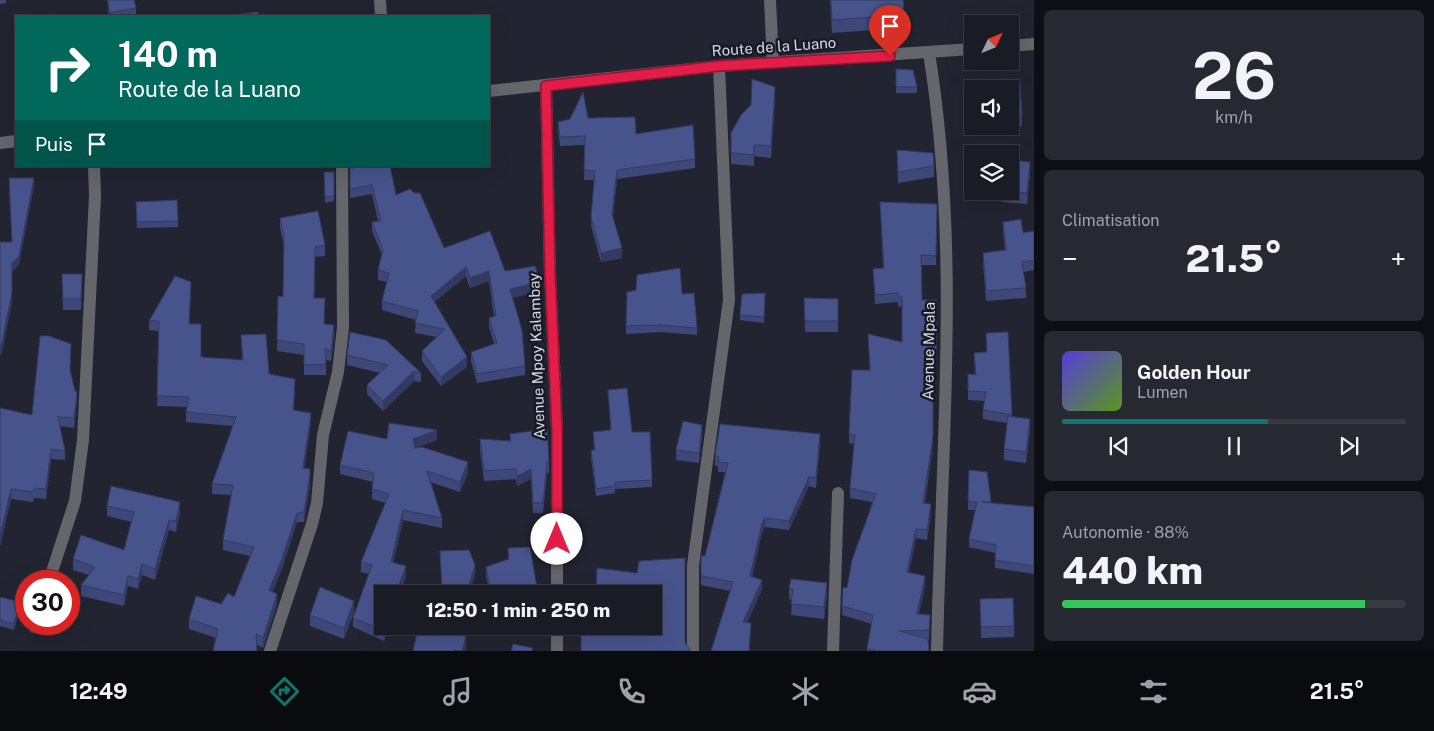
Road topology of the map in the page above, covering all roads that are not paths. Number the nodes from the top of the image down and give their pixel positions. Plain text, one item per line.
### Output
1 (380, 0) edge
2 (770, 0) edge
3 (381, 15) edge
4 (1034, 44) edge
5 (1019, 45) edge
6 (964, 50) edge
7 (929, 53) junction
8 (773, 63) junction
9 (719, 66) junction
10 (546, 86) junction
11 (490, 91) edge
12 (15, 141) edge
13 (0, 143) edge
14 (94, 167) edge
15 (342, 167) edge
16 (838, 493) dead end
17 (53, 570) edge
18 (557, 585) edge
19 (557, 635) edge
20 (270, 651) edge
21 (557, 651) edge
22 (693, 651) edge
23 (833, 651) edge
24 (937, 651) edge

1 - 3 street
2 - 8 street
4 - 5 street
6 - 7 street, Route de la Luano
7 - 8 street, Route de la Luano
7 - 24 street, Avenue Mpala
8 - 9 street, Route de la Luano
9 - 10 street, Route de la Luano
9 - 22 street
10 - 11 street, Route de la Luano
10 - 18 street, Avenue Mpoy Kalambay
12 - 13 street
14 - 17 street
15 - 20 street
16 - 23 street
19 - 21 street

